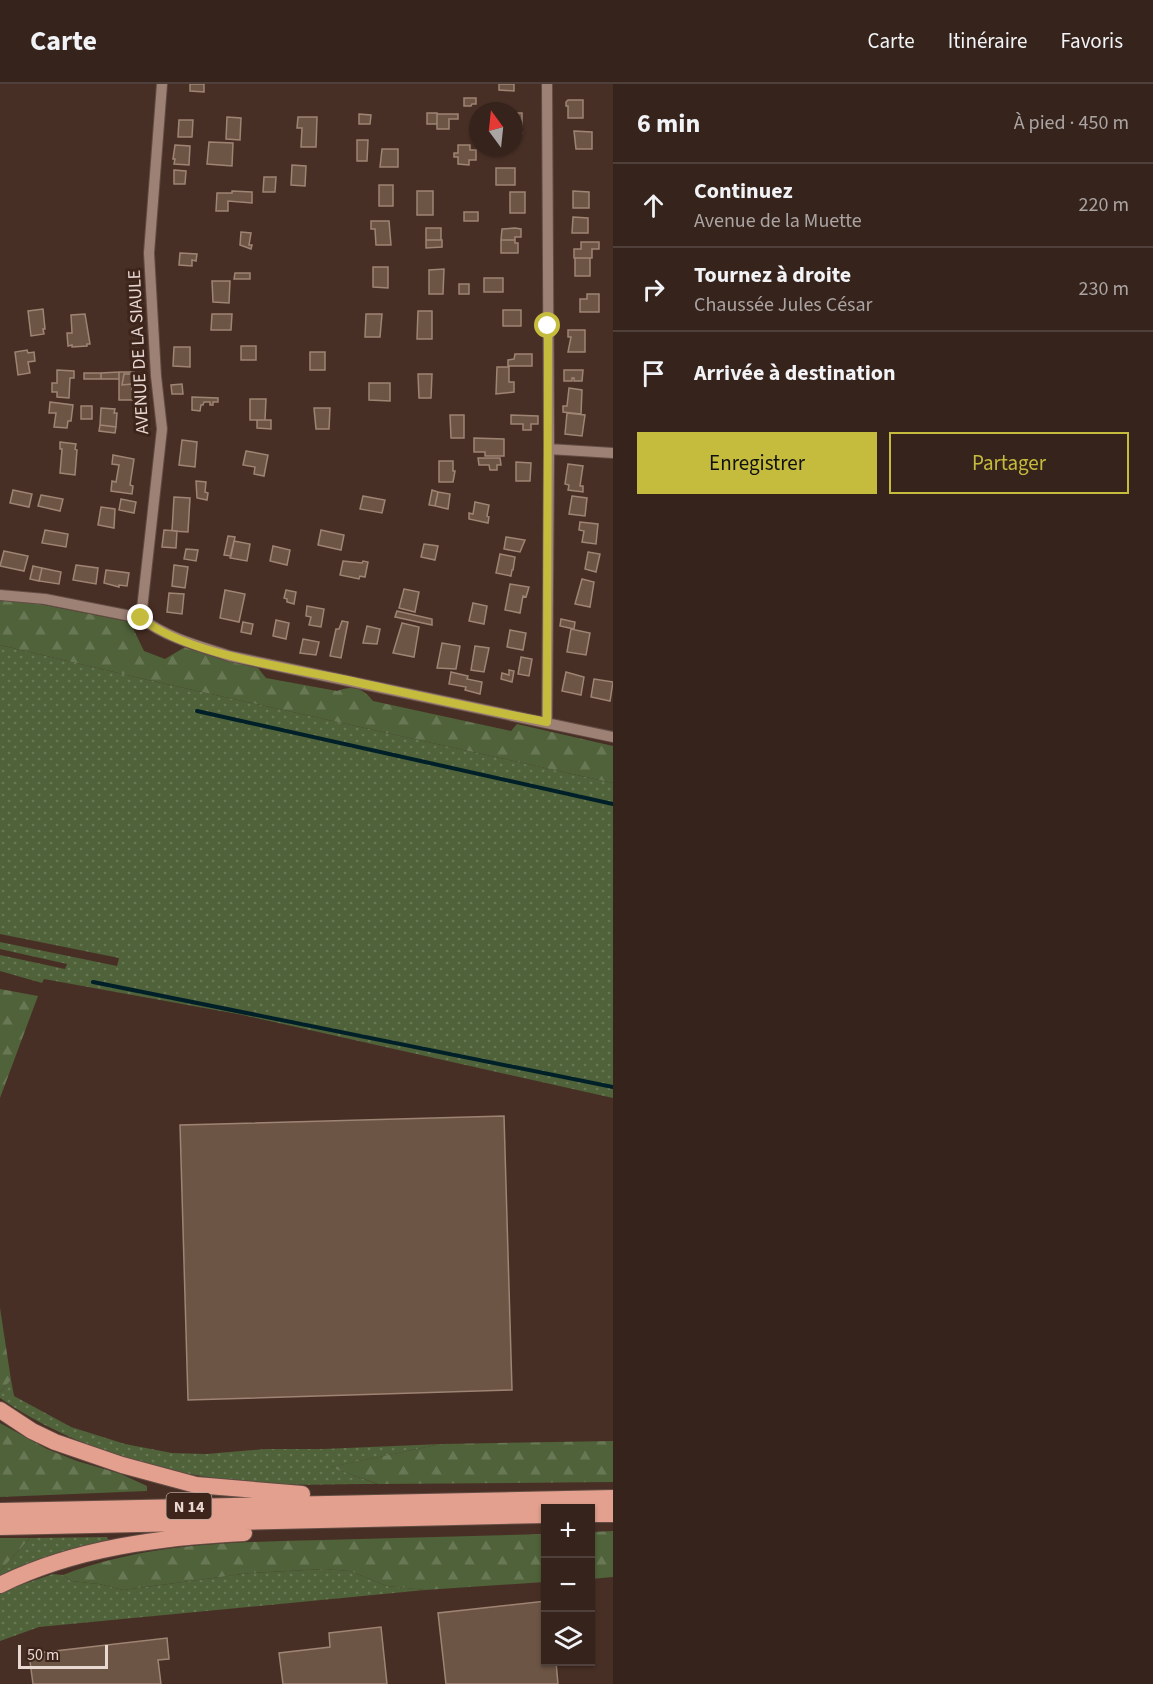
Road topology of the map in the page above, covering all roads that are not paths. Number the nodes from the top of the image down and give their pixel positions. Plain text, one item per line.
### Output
1 (162, 84) edge
2 (547, 84) edge
3 (549, 449) junction
4 (613, 453) edge
5 (0, 595) edge
6 (141, 618) junction
7 (547, 722) junction
8 (613, 737) edge
9 (0, 1410) edge
10 (613, 1498) edge
11 (378, 1501) junction
12 (0, 1510) edge
13 (595, 1514) edge
14 (613, 1514) edge
15 (541, 1515) edge
16 (318, 1521) junction
17 (0, 1527) edge
18 (0, 1585) edge

1 - 6 street, AVENUE DE LA SIAULE
2 - 3 street
3 - 4 street
3 - 7 street
5 - 6 street
6 - 7 street
7 - 8 street
9 - 11 highway
10 - 11 highway, N 14
11 - 12 highway, N 14
13 - 14 highway
15 - 16 highway, N 14
16 - 17 highway, N 14
16 - 18 highway

